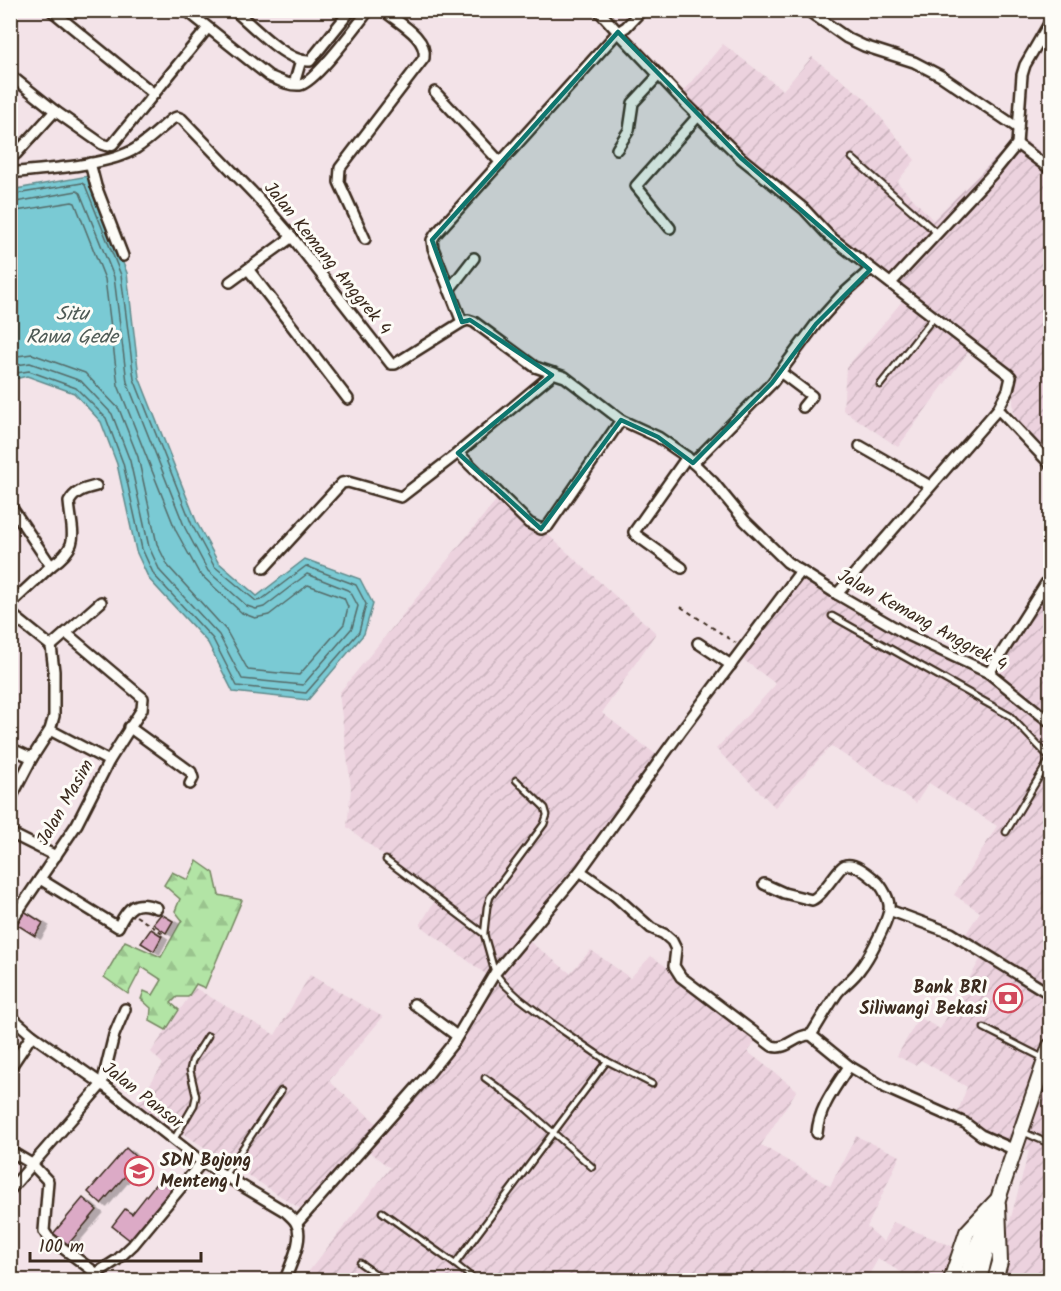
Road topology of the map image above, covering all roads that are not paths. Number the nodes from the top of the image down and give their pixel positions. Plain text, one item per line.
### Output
1 (51, 10) edge
2 (186, 10) edge
3 (234, 10) edge
4 (351, 10) edge
5 (369, 10) edge
6 (383, 10) edge
7 (598, 10) edge
8 (642, 10) edge
9 (807, 10) edge
10 (1050, 22) edge
11 (207, 29) junction
12 (618, 32) junction
13 (301, 60) junction
14 (10, 75) edge
15 (658, 76) junction
16 (294, 84) junction
17 (435, 92) dead end
18 (154, 94) junction
19 (55, 111) junction
20 (699, 115) junction
21 (1018, 128) junction
22 (1017, 144) junction
23 (617, 149) dead end
24 (13, 156) edge
25 (852, 158) dead end
26 (90, 163) junction
27 (501, 163) junction
28 (1050, 170) edge
29 (10, 173) edge
30 (670, 228) dead end
31 (937, 233) junction
32 (292, 237) junction
33 (365, 239) dead end
34 (123, 256) dead end
35 (474, 258) dead end
36 (248, 269) junction
37 (870, 270) junction
38 (230, 282) dead end
39 (891, 283) junction
40 (449, 290) junction
41 (934, 317) junction
42 (462, 322) junction
43 (780, 372) junction
44 (554, 374) junction
45 (880, 385) dead end
46 (348, 399) dead end
47 (803, 407) dead end
48 (998, 409) junction
49 (621, 420) junction
50 (860, 446) dead end
51 (458, 453) junction
52 (690, 460) junction
53 (1050, 464) edge
54 (96, 486) dead end
55 (930, 486) junction
56 (13, 508) edge
57 (51, 566) junction
58 (264, 568) dead end
59 (682, 568) dead end
60 (801, 571) junction
61 (1050, 577) edge
62 (837, 594) junction
63 (101, 602) dead end
64 (10, 604) edge
65 (10, 613) edge
66 (832, 616) dead end
67 (66, 633) junction
68 (698, 643) dead end
69 (51, 646) junction
70 (731, 665) junction
71 (989, 673) junction
72 (1050, 722) edge
73 (129, 727) junction
74 (50, 730) junction
75 (10, 748) edge
76 (32, 758) junction
77 (1050, 758) edge
78 (109, 761) junction
79 (516, 780) dead end
80 (190, 784) dead end
81 (10, 800) edge
82 (1006, 832) dead end
83 (10, 833) edge
84 (56, 856) junction
85 (386, 860) dead end
86 (580, 871) junction
87 (40, 879) junction
88 (764, 884) dead end
89 (158, 908) dead end
90 (889, 910) junction
91 (10, 922) edge
92 (484, 934) junction
93 (495, 973) junction
94 (1050, 994) edge
95 (414, 1004) dead end
96 (125, 1009) dead end
97 (10, 1016) edge
98 (984, 1028) dead end
99 (32, 1035) junction
100 (811, 1035) junction
101 (208, 1036) dead end
102 (457, 1036) junction
103 (1048, 1052) edge
104 (607, 1061) junction
105 (849, 1066) junction
106 (10, 1068) edge
107 (486, 1078) dead end
108 (102, 1084) junction
109 (652, 1084) dead end
110 (281, 1090) dead end
111 (1021, 1131) junction
112 (553, 1132) junction
113 (817, 1133) dead end
114 (172, 1142) junction
115 (1050, 1144) edge
116 (1015, 1150) junction
117 (10, 1151) edge
118 (202, 1162) junction
119 (32, 1164) junction
120 (592, 1167) dead end
121 (224, 1176) junction
122 (10, 1190) edge
123 (998, 1199) junction
124 (382, 1212) dead end
125 (297, 1223) junction
126 (979, 1257) junction
127 (360, 1263) dead end
128 (455, 1264) junction
129 (96, 1273) junction
130 (86, 1281) edge
131 (285, 1281) edge
132 (384, 1281) edge
133 (475, 1281) edge
134 (951, 1281) edge
135 (966, 1281) edge
136 (979, 1281) edge
137 (995, 1281) edge

1 - 18 street
2 - 11 street
3 - 13 street
4 - 13 street
5 - 16 street
6 - 33 street
7 - 12 street
8 - 12 street
9 - 21 street
10 - 21 street
11 - 16 street
11 - 18 street
12 - 15 street
12 - 27 street
13 - 16 street
14 - 19 street
15 - 20 street
15 - 23 street
17 - 27 street
18 - 19 street
19 - 24 street
20 - 30 street
20 - 37 street
21 - 22 street
22 - 28 street
22 - 31 street
25 - 31 lane
26 - 29 street, Jalan Kemang Anggrek 4
26 - 32 street, Jalan Kemang Anggrek 4
26 - 34 street
27 - 40 street
31 - 39 street
32 - 36 street
32 - 42 street, Jalan Kemang Anggrek 4
35 - 40 street
36 - 38 street
36 - 46 street
37 - 39 street
37 - 43 street
39 - 41 street
40 - 42 street
41 - 45 lane
41 - 48 street
42 - 44 street, Jalan Kemang Anggrek 4
43 - 47 street
43 - 52 street
44 - 49 street, Jalan Kemang Anggrek 4
44 - 51 street
48 - 53 street
48 - 55 street
49 - 51 street
49 - 52 street, Jalan Kemang Anggrek 4
50 - 55 street
51 - 58 street
52 - 59 street
52 - 60 street, Jalan Kemang Anggrek 4
54 - 57 street
55 - 62 street
56 - 57 street
57 - 64 street
60 - 62 street, Jalan Kemang Anggrek 4
60 - 70 street
61 - 71 street
62 - 71 street, Jalan Kemang Anggrek 4
63 - 67 street
65 - 69 street
66 - 77 lane
67 - 69 street
67 - 73 street, Jalan Masim
68 - 70 street
69 - 74 street
70 - 86 street
71 - 72 street, Jalan Kemang Anggrek 4
73 - 78 street, Jalan Masim
73 - 80 street
74 - 76 street
74 - 78 street
75 - 76 street
76 - 81 street
77 - 82 lane
78 - 84 street, Jalan Masim
79 - 92 lane
83 - 84 street
84 - 87 street, Jalan Masim
85 - 92 lane
86 - 93 street
86 - 100 street
87 - 89 street
87 - 91 street, Jalan Masim
88 - 90 street
90 - 94 street
90 - 100 street
92 - 93 lane
93 - 102 street
93 - 104 lane
95 - 102 street
96 - 108 street
97 - 99 street, Jalan Pansor
98 - 103 lane
99 - 106 street
99 - 108 street, Jalan Pansor
100 - 105 street
101 - 114 lane
102 - 125 street
103 - 111 main road
104 - 109 lane
104 - 112 lane
105 - 113 street
105 - 116 street
107 - 112 lane
108 - 114 street, Jalan Pansor
108 - 119 street
110 - 121 lane
111 - 115 lane
111 - 116 main road
112 - 120 lane
112 - 128 lane
114 - 118 street, Jalan Pansor
116 - 123 main road
117 - 119 street
118 - 121 street, Jalan Pansor
118 - 129 street
119 - 122 street
119 - 129 street
121 - 125 street, Jalan Pansor
123 - 126 main road
123 - 134 main road
123 - 137 main road
124 - 128 lane
125 - 131 street
126 - 135 main road
126 - 136 main road
127 - 132 lane
128 - 133 lane
129 - 130 street

